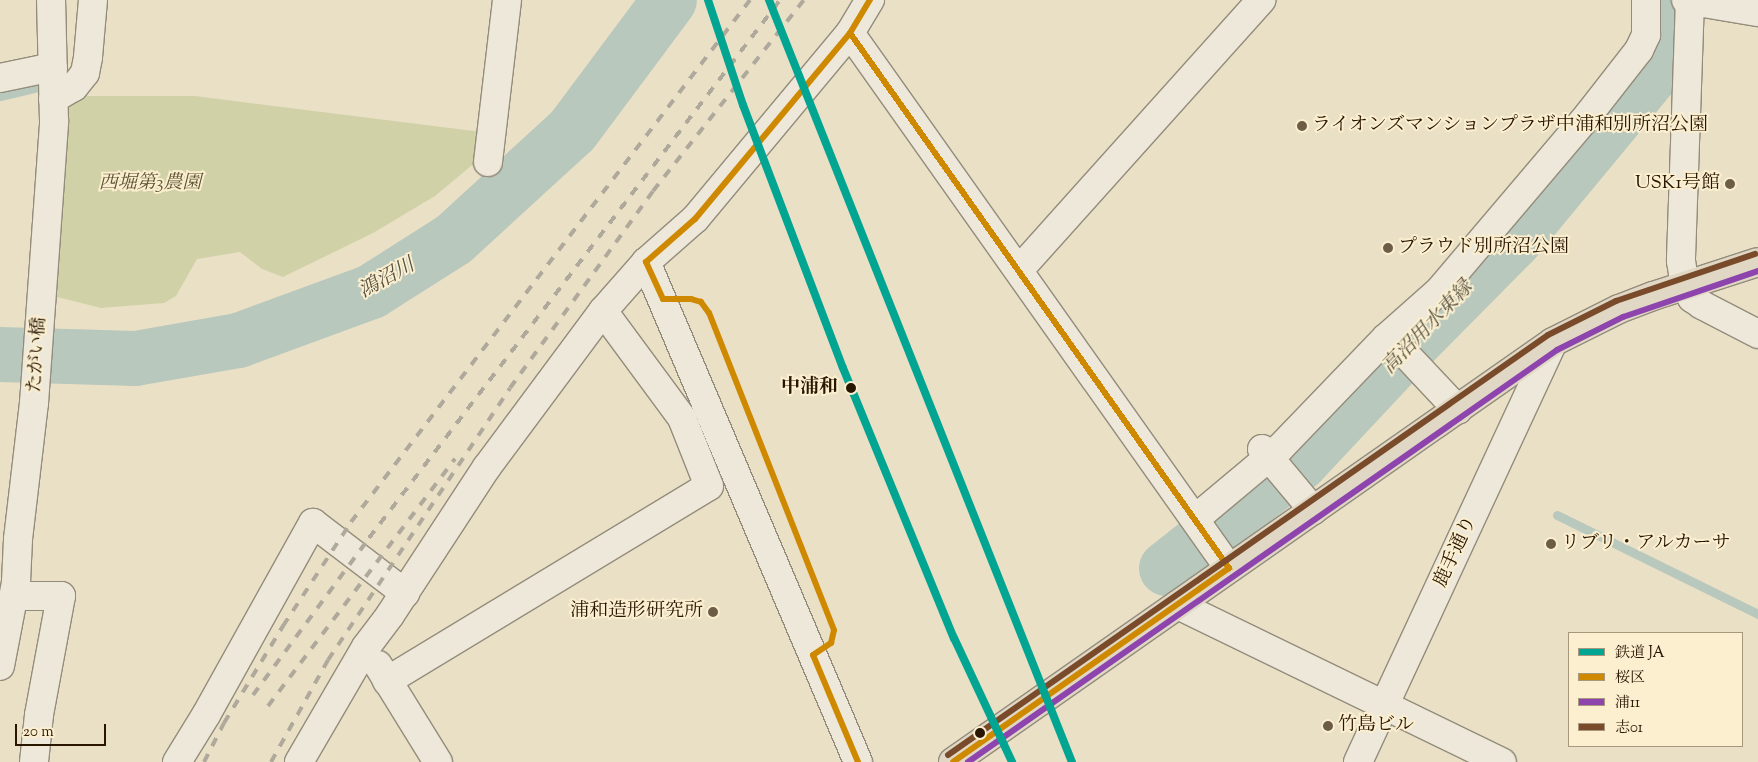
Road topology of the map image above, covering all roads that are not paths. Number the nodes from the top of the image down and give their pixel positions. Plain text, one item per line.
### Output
1 (51, 0) edge
2 (93, 0) edge
3 (507, 0) edge
4 (870, 0) edge
5 (1261, 0) edge
6 (1646, 0) edge
7 (1689, 0) edge
8 (1758, 12) edge
9 (850, 33) junction
10 (0, 78) edge
11 (53, 83) junction
12 (488, 162) dead end
13 (646, 262) junction
14 (1758, 262) edge
15 (1019, 270) junction
16 (1684, 285) junction
17 (603, 311) junction
18 (1758, 334) edge
19 (1392, 342) junction
20 (1553, 342) junction
21 (1458, 410) junction
22 (1276, 464) junction
23 (1313, 510) junction
24 (1202, 529) junction
25 (1229, 568) junction
26 (405, 593) junction
27 (14, 596) junction
28 (1178, 605) junction
29 (366, 647) junction
30 (0, 666) edge
31 (387, 681) junction
32 (1385, 704) junction
33 (34, 762) edge
34 (177, 762) edge
35 (299, 762) edge
36 (438, 762) edge
37 (858, 762) edge
38 (953, 762) edge
39 (1358, 762) edge
40 (1502, 762) edge

1 - 11 street, たがい橋
2 - 11 street
3 - 12 street
4 - 9 street
5 - 15 street
6 - 19 street
7 - 8 street
7 - 16 street
9 - 13 street
9 - 15 street
10 - 11 street
11 - 27 street, たがい橋
13 - 17 street
13 - 37 street
14 - 16 main road
15 - 24 street
16 - 18 street
16 - 20 main road
17 - 26 street
17 - 31 street
19 - 21 street
19 - 22 street
20 - 21 main road
20 - 32 street, 鹿手通り
21 - 23 main road
22 - 23 street
22 - 24 street
23 - 25 main road
24 - 25 street
25 - 28 main road
26 - 29 street
26 - 34 street
27 - 30 street, たがい橋
27 - 33 street
28 - 32 street
28 - 38 main road
29 - 31 street
29 - 35 street
31 - 36 street
32 - 39 street, 鹿手通り
32 - 40 street

